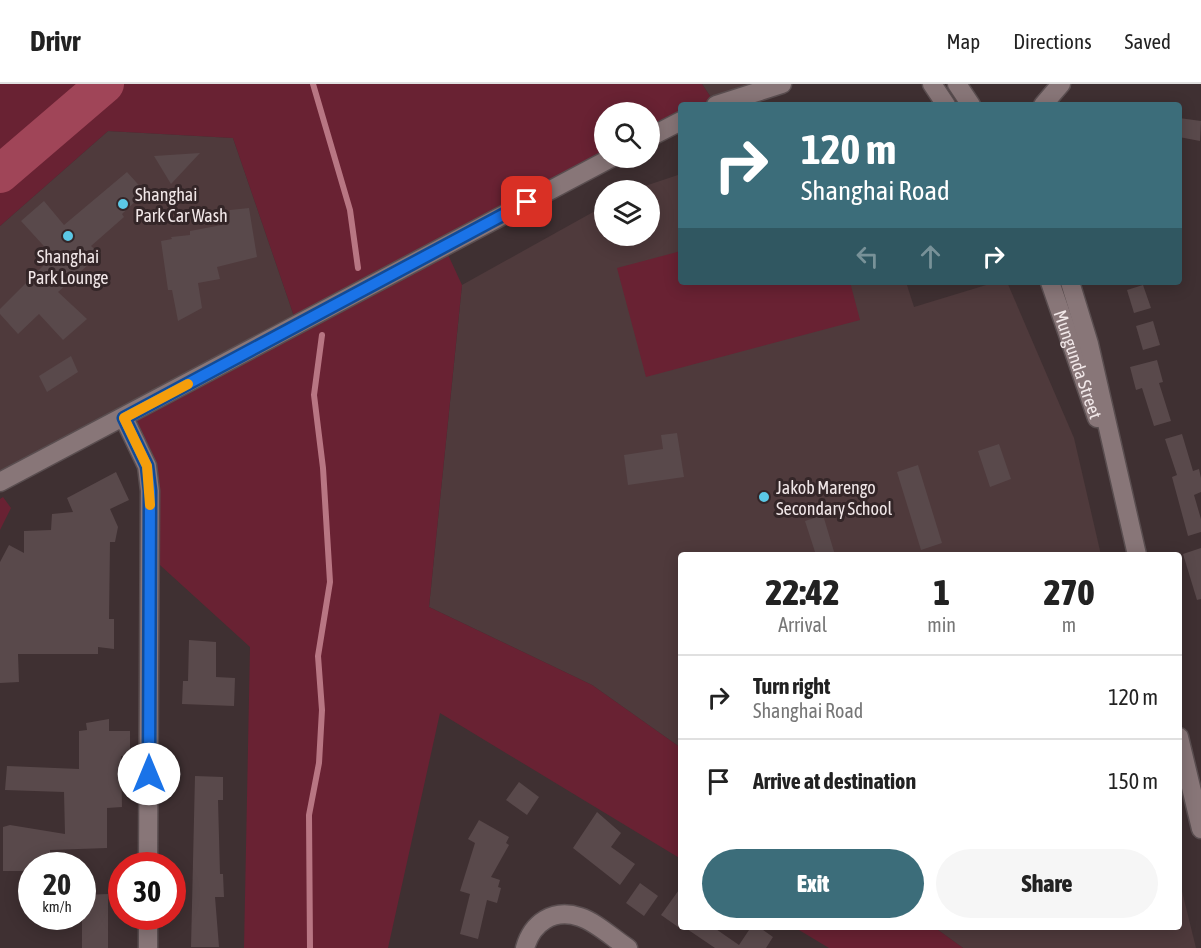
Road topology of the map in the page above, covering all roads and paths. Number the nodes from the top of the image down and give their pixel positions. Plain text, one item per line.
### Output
1 (753, 84) edge
2 (782, 84) edge
3 (932, 84) edge
4 (957, 84) edge
5 (1061, 84) edge
6 (720, 102) edge
7 (725, 102) edge
8 (944, 102) edge
9 (969, 102) edge
10 (1046, 102) edge
11 (678, 123) edge
12 (660, 132) edge
13 (594, 167) edge
14 (1051, 285) edge
15 (1071, 285) edge
16 (124, 418) junction
17 (1111, 443) junction
18 (0, 482) edge
19 (1136, 552) edge
20 (1182, 750) edge
21 (1201, 830) edge
22 (148, 852) edge
23 (148, 930) edge
24 (148, 948) edge
25 (525, 948) edge
26 (628, 948) edge

1 - 6 street
2 - 7 street
3 - 8 street
4 - 9 street
5 - 10 street
11 - 12 street
13 - 16 street
14 - 17 street, Mungunda Street
15 - 17 street, Mungunda Street
16 - 18 street
16 - 22 street
17 - 19 street, Mungunda Street
20 - 21 street
23 - 24 street
25 - 26 street

